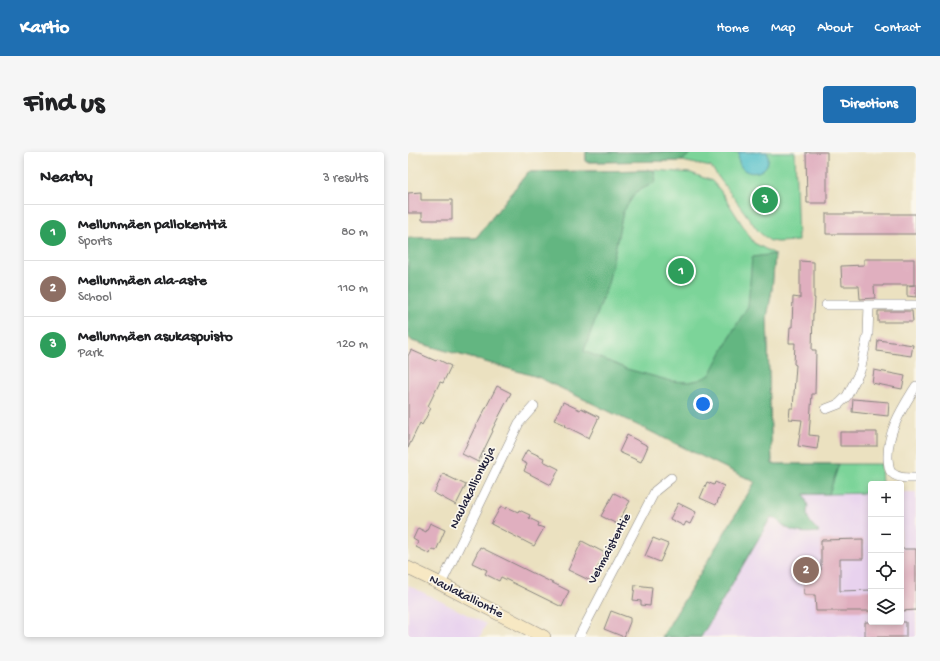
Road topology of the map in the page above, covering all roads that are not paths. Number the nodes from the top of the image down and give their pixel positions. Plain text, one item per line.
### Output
1 (826, 305) dead end
2 (869, 305) junction
3 (916, 305) edge
4 (916, 386) edge
5 (534, 406) dead end
6 (826, 409) dead end
7 (671, 478) dead end
8 (916, 478) edge
9 (408, 568) edge
10 (441, 584) junction
11 (544, 637) edge
12 (579, 637) edge

1 - 2 street
2 - 3 street
2 - 6 street
4 - 8 street
5 - 10 street, Naulakallionkuja
7 - 12 street, Vehmaistentie
9 - 10 street, Naulakalliontie
10 - 11 street, Naulakalliontie

